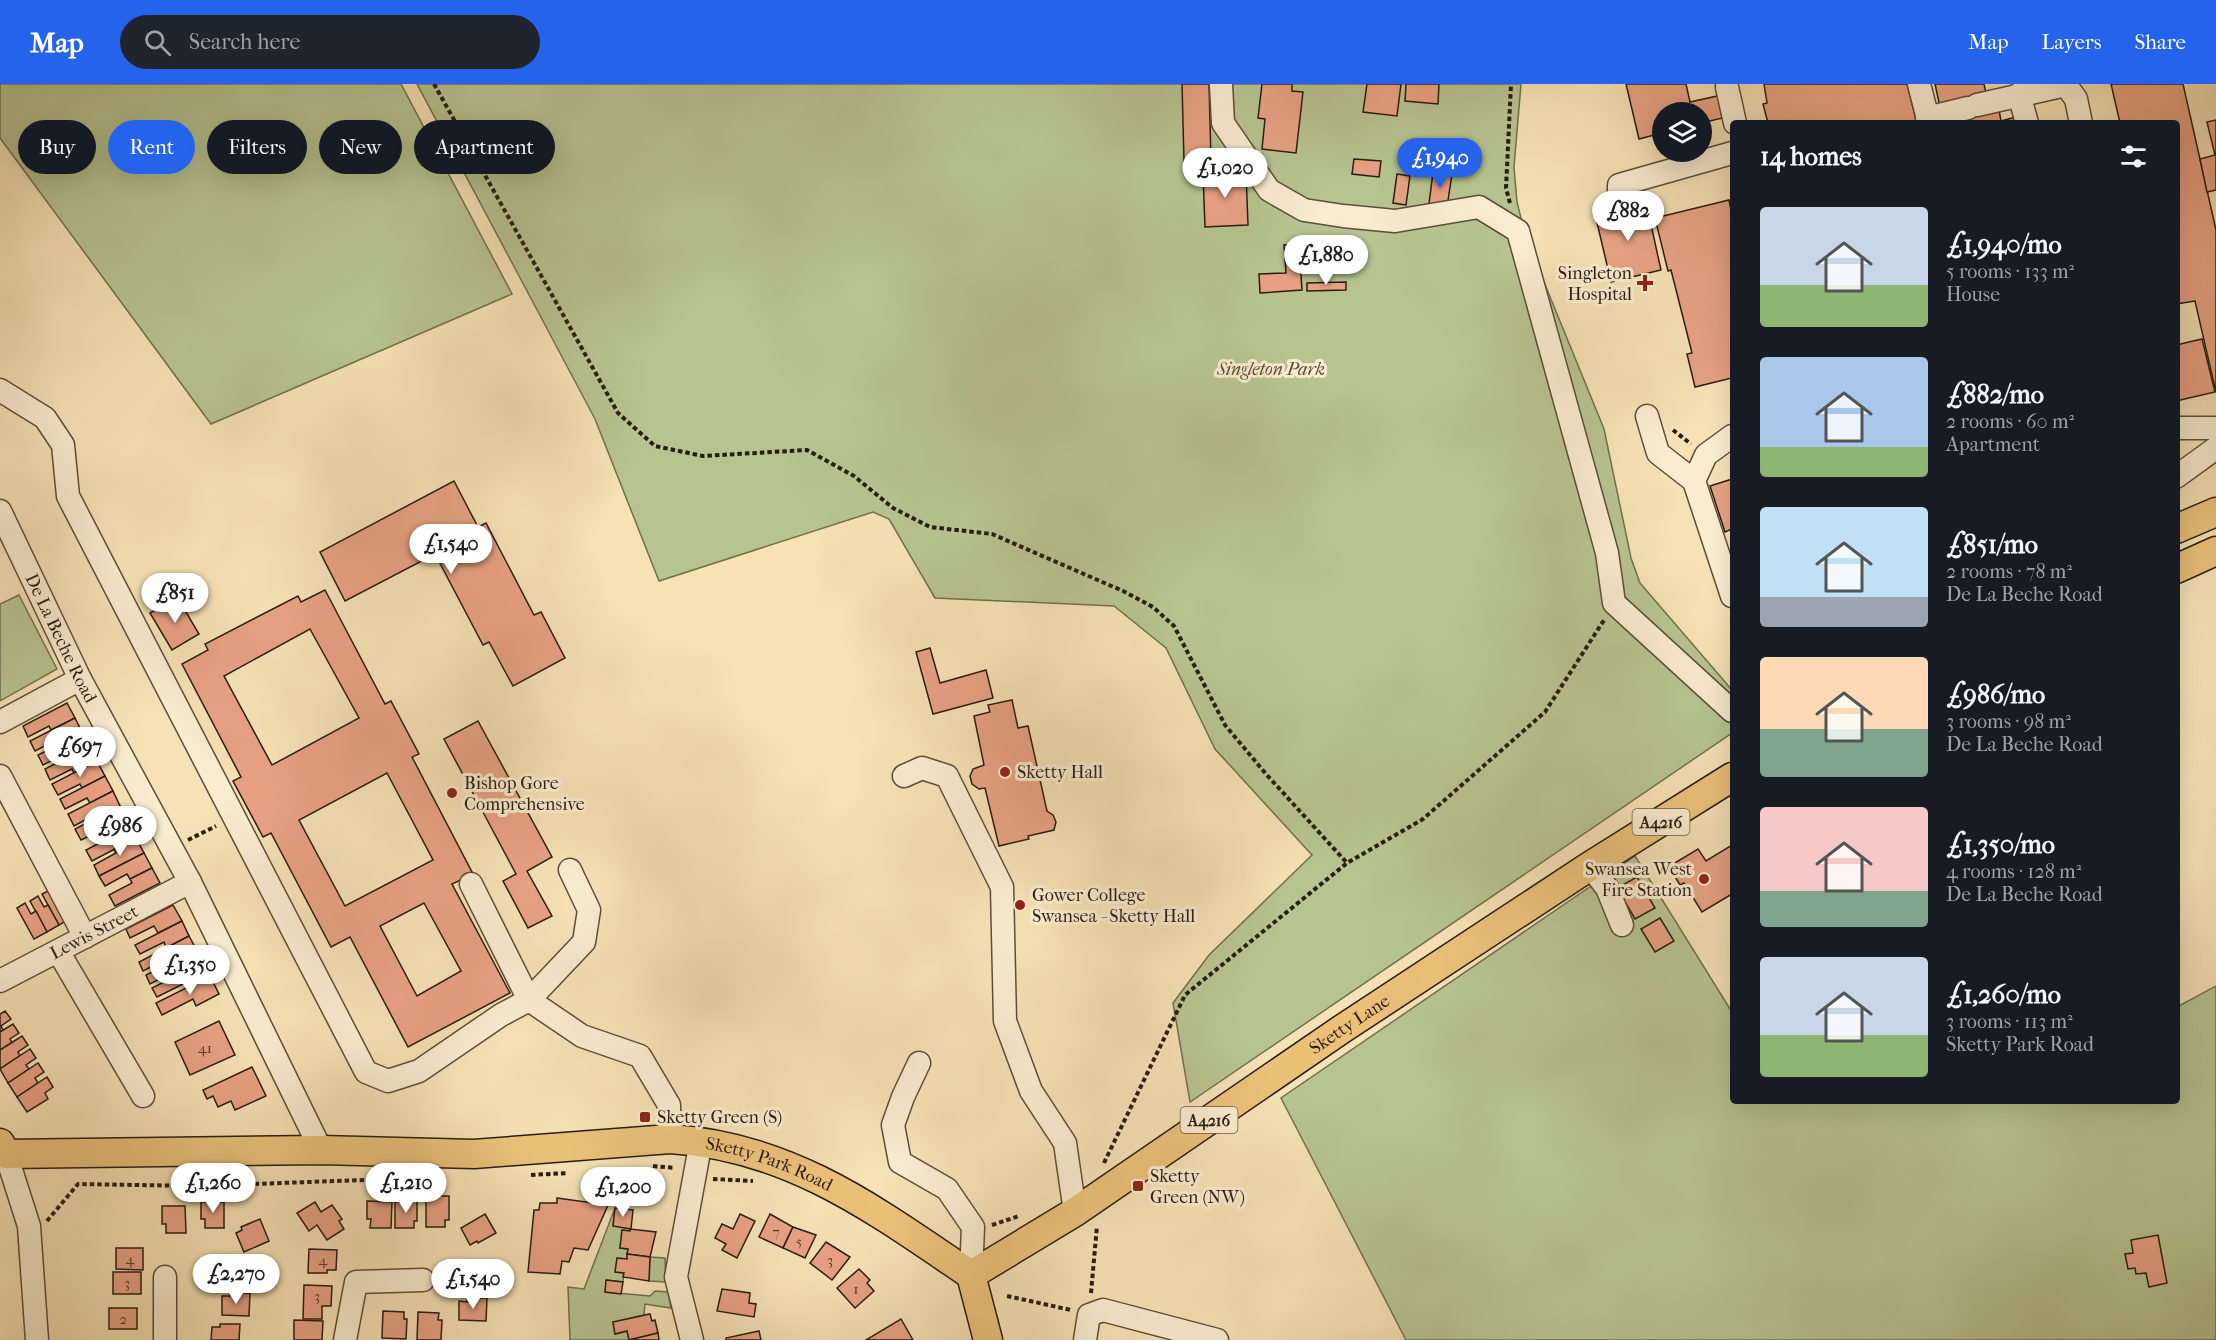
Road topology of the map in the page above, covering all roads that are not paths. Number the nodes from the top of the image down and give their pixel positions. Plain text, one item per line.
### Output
1 (1221, 84) edge
2 (1919, 84) edge
3 (1727, 87) dead end
4 (2019, 94) junction
5 (1734, 120) edge
6 (1928, 120) edge
7 (2026, 120) edge
8 (2080, 120) edge
9 (1730, 154) edge
10 (1618, 201) dead end
11 (0, 390) edge
12 (1647, 416) dead end
13 (2180, 428) edge
14 (2216, 428) edge
15 (1730, 437) edge
16 (2216, 447) edge
17 (2180, 474) edge
18 (1695, 482) junction
19 (0, 511) edge
20 (2216, 512) edge
21 (2180, 527) edge
22 (2216, 550) edge
23 (2180, 567) edge
24 (1730, 590) edge
25 (80, 679) junction
26 (1730, 709) edge
27 (0, 722) edge
28 (0, 776) edge
29 (904, 776) dead end
30 (1730, 778) edge
31 (1590, 866) junction
32 (570, 870) dead end
33 (190, 882) junction
34 (471, 884) dead end
35 (1622, 925) dead end
36 (85, 937) junction
37 (58, 951) junction
38 (0, 981) edge
39 (530, 1000) junction
40 (919, 1063) dead end
41 (143, 1096) dead end
42 (670, 1139) junction
43 (701, 1141) junction
44 (2, 1150) edge
45 (321, 1150) junction
46 (1087, 1214) junction
47 (971, 1275) junction
48 (165, 1277) dead end
49 (423, 1280) dead end
50 (37, 1340) edge
51 (165, 1340) edge
52 (345, 1340) edge
53 (692, 1340) edge
54 (988, 1340) edge
55 (1085, 1340) edge
56 (1217, 1340) edge

1 - 26 street
2 - 6 street
3 - 5 street
4 - 6 street
4 - 7 street
4 - 8 street
9 - 10 street
11 - 39 street
12 - 18 street
13 - 14 street
15 - 18 street
16 - 17 street
18 - 24 street
19 - 25 street, De La Beche Road
20 - 21 main road
22 - 23 main road
25 - 27 street
25 - 33 street, De La Beche Road
28 - 36 street
29 - 46 street
30 - 31 main road, Sketty Lane / A4216
31 - 35 street
31 - 46 main road, Sketty Lane / A4216
32 - 39 street
33 - 36 street, Lewis Street
33 - 45 street, De La Beche Road
34 - 39 street
36 - 37 street, Lewis Street
37 - 38 street, Lewis Street
37 - 41 street
39 - 42 street
40 - 47 street
42 - 43 main road, Sketty Park Road
42 - 45 main road, Sketty Park Road
43 - 47 main road, Sketty Park Road
43 - 53 street
44 - 45 main road, Sketty Park Road
44 - 50 street
46 - 47 main road, Sketty Lane / A4216
47 - 54 main road
48 - 51 street
49 - 52 street
55 - 56 street

